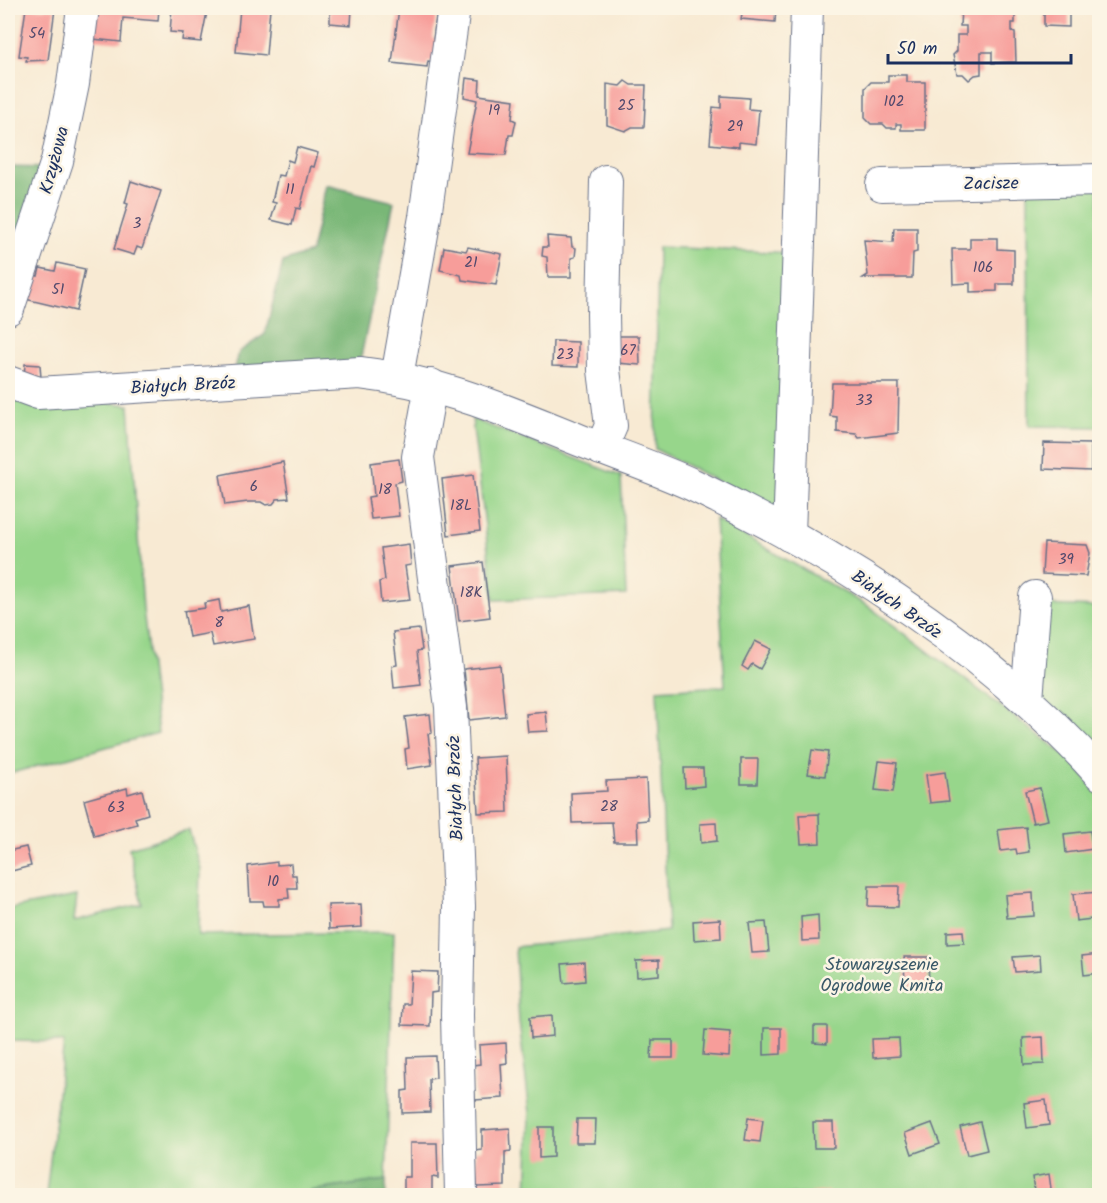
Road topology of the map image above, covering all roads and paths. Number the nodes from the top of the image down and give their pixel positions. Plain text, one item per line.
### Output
1 (83, 8) edge
2 (454, 8) edge
3 (807, 8) edge
4 (1100, 180) edge
5 (606, 181) dead end
6 (882, 185) dead end
7 (8, 309) edge
8 (397, 377) junction
9 (8, 382) edge
10 (431, 385) junction
11 (601, 449) junction
12 (789, 535) junction
13 (1035, 597) dead end
14 (1027, 700) junction
15 (1100, 774) edge
16 (461, 1194) edge

1 - 7 street, Krzyżowa
2 - 8 street
3 - 12 street
4 - 6 street, Zacisze
5 - 11 street
8 - 9 street, Białych Brzóz
8 - 10 street, Białych Brzóz
10 - 11 street, Białych Brzóz
10 - 16 street, Białych Brzóz
11 - 12 street, Białych Brzóz
12 - 14 street, Białych Brzóz
13 - 14 street
14 - 15 street, Białych Brzóz

